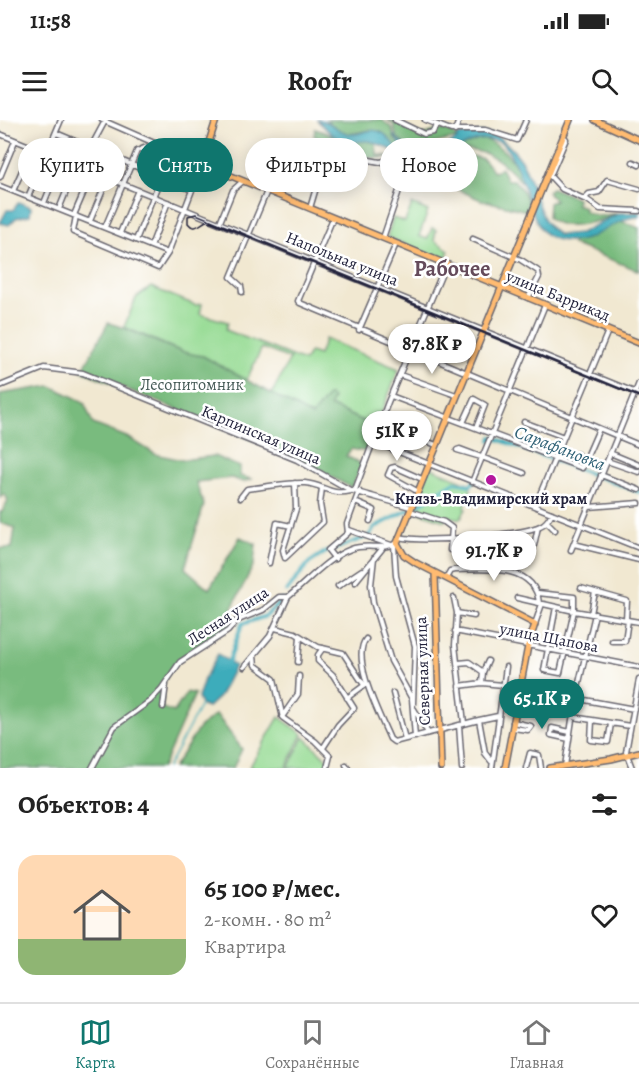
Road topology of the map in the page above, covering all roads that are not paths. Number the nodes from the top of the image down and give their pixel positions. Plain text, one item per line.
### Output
1 (61, 120) edge
2 (216, 120) edge
3 (395, 120) edge
4 (425, 120) edge
5 (459, 120) edge
6 (526, 120) edge
7 (595, 120) edge
8 (104, 121) edge
9 (570, 122) edge
10 (436, 125) junction
11 (455, 131) junction
12 (56, 133) junction
13 (563, 135) junction
14 (1, 136) edge
15 (54, 138) edge
16 (68, 138) edge
17 (95, 138) edge
18 (142, 138) edge
19 (210, 138) edge
20 (639, 140) edge
21 (15, 141) junction
22 (18, 142) edge
23 (137, 154) edge
24 (368, 160) edge
25 (125, 162) edge
26 (633, 162) dead end
27 (131, 164) junction
28 (639, 165) edge
29 (137, 167) edge
30 (0, 177) edge
31 (233, 177) edge
32 (125, 179) edge
33 (18, 180) edge
34 (243, 181) joint
35 (0, 186) edge
36 (639, 189) edge
37 (13, 191) junction
38 (30, 192) edge
39 (48, 192) edge
40 (66, 192) edge
41 (84, 192) edge
42 (102, 192) edge
43 (120, 192) edge
44 (137, 192) edge
45 (143, 192) edge
46 (155, 192) edge
47 (191, 192) edge
48 (267, 192) edge
49 (270, 192) edge
50 (315, 192) edge
51 (28, 196) junction
52 (153, 196) junction
53 (586, 199) junction
54 (168, 202) junction
55 (44, 203) junction
56 (310, 208) junction
57 (59, 209) junction
58 (185, 209) junction
59 (639, 211) edge
60 (75, 215) junction
61 (333, 218) junction
62 (90, 221) junction
63 (220, 222) junction
64 (105, 227) junction
65 (120, 233) junction
66 (248, 234) junction
67 (383, 238) junction
68 (473, 239) dead end
69 (136, 240) junction
70 (396, 244) junction
71 (151, 246) junction
72 (168, 253) junction
73 (513, 256) junction
74 (315, 261) junction
75 (446, 264) junction
76 (505, 280) junction
77 (492, 283) junction
78 (378, 287) junction
79 (501, 287) junction
80 (242, 292) dead end
81 (528, 298) junction
82 (545, 305) junction
83 (429, 308) junction
84 (359, 330) junction
85 (484, 330) junction
86 (608, 331) junction
87 (639, 343) edge
88 (528, 348) junction
89 (410, 351) junction
90 (465, 374) junction
91 (590, 374) junction
92 (400, 375) junction
93 (639, 383) edge
94 (0, 386) edge
95 (509, 392) junction
96 (637, 393) edge
97 (456, 395) junction
98 (391, 396) junction
99 (447, 417) junction
100 (572, 418) junction
101 (381, 422) junction
102 (524, 422) dead end
103 (463, 423) junction
104 (476, 428) junction
105 (599, 429) junction
106 (491, 435) junction
107 (617, 436) junction
108 (564, 437) junction
109 (374, 442) junction
110 (436, 445) junction
111 (639, 445) edge
112 (610, 453) junction
113 (577, 454) dead end
114 (482, 457) junction
115 (555, 460) junction
116 (607, 460) junction
117 (428, 463) junction
118 (573, 464) junction
119 (639, 465) edge
120 (639, 472) edge
121 (524, 473) dead end
122 (601, 477) junction
123 (422, 479) junction
124 (295, 483) junction
125 (474, 483) junction
126 (322, 488) junction
127 (355, 490) junction
128 (639, 490) edge
129 (417, 491) junction
130 (240, 498) dead end
131 (355, 501) junction
132 (639, 503) edge
133 (535, 506) junction
134 (589, 507) junction
135 (410, 509) junction
136 (552, 513) junction
137 (370, 521) dead end
138 (547, 522) junction
139 (582, 524) junction
140 (291, 526) junction
141 (538, 527) junction
142 (349, 530) junction
143 (555, 530) dead end
144 (452, 537) junction
145 (396, 544) junction
146 (574, 544) junction
147 (382, 548) junction
148 (639, 548) edge
149 (450, 550) dead end
150 (532, 550) dead end
151 (571, 550) dead end
152 (374, 558) junction
153 (334, 559) junction
154 (639, 560) edge
155 (269, 563) dead end
156 (363, 570) junction
157 (435, 574) junction
158 (445, 579) junction
159 (355, 582) dead end
160 (338, 586) dead end
161 (580, 588) dead end
162 (595, 592) junction
163 (538, 593) junction
164 (288, 597) junction
165 (564, 597) junction
166 (454, 598) dead end
167 (517, 598) dead end
168 (541, 603) junction
169 (556, 606) junction
170 (562, 608) junction
171 (574, 611) junction
172 (457, 613) junction
173 (593, 614) junction
174 (474, 616) dead end
175 (627, 620) junction
176 (639, 622) edge
177 (535, 624) junction
178 (275, 628) junction
179 (456, 631) junction
180 (300, 636) junction
181 (366, 639) dead end
182 (612, 640) dead end
183 (528, 646) junction
184 (323, 648) junction
185 (548, 650) junction
186 (565, 653) junction
187 (254, 656) junction
188 (584, 657) junction
189 (249, 661) junction
190 (488, 661) dead end
191 (298, 662) dead end
192 (458, 663) junction
193 (255, 664) junction
194 (244, 667) dead end
195 (506, 667) dead end
196 (639, 667) edge
197 (483, 672) junction
198 (298, 676) dead end
199 (639, 679) edge
200 (166, 683) junction
201 (482, 683) junction
202 (365, 684) junction
203 (503, 685) junction
204 (459, 686) junction
205 (519, 689) junction
206 (393, 693) dead end
207 (539, 693) junction
208 (555, 696) junction
209 (347, 698) junction
210 (575, 700) junction
211 (163, 707) dead end
212 (413, 707) junction
213 (633, 709) junction
214 (498, 716) junction
215 (282, 717) junction
216 (573, 717) junction
217 (479, 720) junction
218 (592, 721) junction
219 (464, 723) junction
220 (611, 724) junction
221 (459, 725) junction
222 (630, 726) junction
223 (438, 731) junction
224 (570, 732) junction
225 (428, 733) junction
226 (415, 737) junction
227 (405, 740) junction
228 (569, 740) junction
229 (323, 748) junction
230 (639, 752) edge
231 (626, 756) junction
232 (491, 761) junction
233 (565, 767) edge
234 (92, 768) edge
235 (327, 768) edge
236 (441, 768) edge
237 (462, 768) edge
238 (492, 768) edge
239 (505, 768) edge
240 (526, 768) edge
241 (541, 768) edge
242 (550, 768) edge
243 (632, 768) edge

1 - 12 street
2 - 19 main road
3 - 10 street
4 - 10 street
5 - 11 street
6 - 11 street
7 - 20 main road
8 - 17 street
8 - 18 street, улица Баррикад
9 - 13 main road
10 - 11 street
12 - 15 street
12 - 16 street
13 - 53 street
13 - 73 main road
14 - 21 street, Напольная улица
21 - 22 street, Напольная улица
21 - 30 street
23 - 27 street
24 - 67 street
25 - 27 street
26 - 28 street
27 - 29 street
27 - 32 street
31 - 34 main road, улица Баррикад
33 - 37 street
34 - 63 street
35 - 37 street
36 - 53 street
37 - 51 street
38 - 51 street
39 - 55 street
40 - 57 street
41 - 60 street
42 - 62 street
43 - 64 street
44 - 65 street
45 - 52 street, Напольная улица
46 - 52 street
47 - 58 street
48 - 66 street
49 - 56 main road, улица Баррикад
50 - 56 street
51 - 55 street
52 - 54 street, Напольная улица
52 - 69 street
53 - 59 street
54 - 58 street, Напольная улица
54 - 71 street
55 - 57 street
56 - 61 main road, улица Баррикад
57 - 60 street
58 - 63 street, Напольная улица
58 - 72 street
60 - 62 street
60 - 72 street
61 - 67 main road, улица Баррикад
61 - 74 street
62 - 64 street
63 - 66 street, Напольная улица
64 - 65 street
65 - 69 street
66 - 74 street, Напольная улица
66 - 80 street
67 - 70 main road, улица Баррикад
68 - 73 street
69 - 71 street
70 - 75 main road, улица Баррикад
70 - 78 street
71 - 72 street
73 - 76 main road
73 - 77 main road
73 - 81 street
74 - 78 street, Напольная улица
74 - 84 street
75 - 77 main road, улица Баррикад
75 - 83 street
76 - 79 main road
76 - 81 main road
77 - 79 main road, улица Баррикад
78 - 83 street, Напольная улица
78 - 84 street
79 - 81 main road, улица Баррикад
79 - 85 main road
81 - 82 main road, улица Баррикад
82 - 86 main road, улица Баррикад
82 - 88 street
83 - 85 street, Напольная улица
83 - 89 street
84 - 89 street
85 - 88 street, Напольная улица
85 - 90 main road
86 - 87 main road, улица Баррикад
86 - 91 street
88 - 91 street, Напольная улица
88 - 95 street
89 - 90 street
89 - 92 street
90 - 95 street
90 - 97 main road
91 - 96 street, Напольная улица
91 - 100 street
92 - 97 street
92 - 98 street
93 - 96 street
94 - 127 street, Карпинская улица
95 - 100 street
95 - 106 street
96 - 107 street
97 - 99 main road
98 - 99 street
98 - 101 street
99 - 103 street
99 - 110 main road
100 - 105 street
100 - 108 street
101 - 109 street
101 - 110 street
102 - 108 street
103 - 104 street
103 - 104 street
104 - 106 street
105 - 107 street
105 - 118 street
106 - 114 street
106 - 115 street
107 - 111 street
107 - 112 street
108 - 115 street
109 - 117 street
109 - 127 street
110 - 117 main road
112 - 116 street
112 - 119 street
113 - 118 street
114 - 114 street
114 - 121 street
114 - 125 street
115 - 118 street
115 - 133 street
116 - 120 street
116 - 122 street
117 - 123 main road
117 - 125 street
122 - 128 street
122 - 134 street
123 - 129 main road
123 - 129 street
124 - 126 street
124 - 130 street
124 - 140 street
125 - 133 street
126 - 127 street
126 - 140 street
127 - 131 street
127 - 135 street, Карпинская улица
129 - 135 main road
131 - 137 street
131 - 142 street
132 - 134 street
133 - 136 street
134 - 139 street
135 - 144 street, Карпинская улица
135 - 145 main road
136 - 138 street
136 - 139 street
138 - 141 street, Лесная улица
138 - 143 street
139 - 146 street
139 - 148 street
140 - 155 street
141 - 144 street, Лесная улица
141 - 150 street
142 - 145 street
142 - 153 street
144 - 145 street, Лесная улица
144 - 149 street
145 - 147 street, Лесная улица
145 - 157 main road
145 - 212 street
146 - 151 street
146 - 154 street
147 - 152 street
147 - 153 street, Лесная улица
152 - 156 street
152 - 212 street
153 - 164 street, Лесная улица
156 - 159 street
156 - 160 street
157 - 158 main road
157 - 223 main road, Северная улица
158 - 163 street
158 - 177 main road
161 - 162 street
162 - 173 street
162 - 175 street
163 - 165 street
163 - 168 street
164 - 178 street, Лесная улица
164 - 200 street, Лесная улица
165 - 170 street
165 - 171 street
166 - 172 street
167 - 168 street
168 - 169 street
168 - 177 street
169 - 170 street
169 - 185 street
170 - 171 street
171 - 173 street
171 - 186 street
172 - 174 street
172 - 179 street
173 - 175 street
173 - 188 street
175 - 176 street
175 - 182 street
177 - 183 main road
178 - 180 street
178 - 187 street, Лесная улица
179 - 183 street, улица Щапова
179 - 192 street
180 - 184 street
180 - 191 street
181 - 202 street
183 - 185 street, улица Щапова
183 - 205 main road
184 - 202 street
184 - 209 street
185 - 186 street, улица Щапова
185 - 186 street
186 - 188 street, улица Щапова
187 - 189 street, Лесная улица
187 - 193 street
188 - 196 street, улица Щапова
188 - 210 street
189 - 193 street
189 - 194 street, Лесная улица
190 - 197 street
192 - 197 street
192 - 204 street
193 - 215 street
195 - 203 street
197 - 201 street
198 - 215 street
199 - 213 street
200 - 211 street
200 - 234 street, Лесная улица
201 - 203 street
201 - 204 street
202 - 209 street
202 - 227 street
203 - 205 street
203 - 214 street
204 - 219 street
205 - 207 street
205 - 239 main road
206 - 227 street
207 - 208 street
207 - 208 street
208 - 210 street
209 - 229 street
210 - 213 street
210 - 216 street
212 - 225 street
212 - 226 street
213 - 222 street
214 - 217 street
214 - 232 street
215 - 229 street
216 - 218 street
216 - 224 street
217 - 219 street
217 - 232 street
218 - 220 street
218 - 220 street
219 - 221 street
220 - 222 street
221 - 223 street
221 - 237 street
222 - 231 street
223 - 225 street
223 - 236 main road, Северная улица
224 - 228 street
224 - 228 street
225 - 226 street
226 - 227 street
228 - 233 street
229 - 235 street
230 - 231 main road
231 - 233 main road
231 - 243 street
232 - 238 street
233 - 242 main road
240 - 241 street

